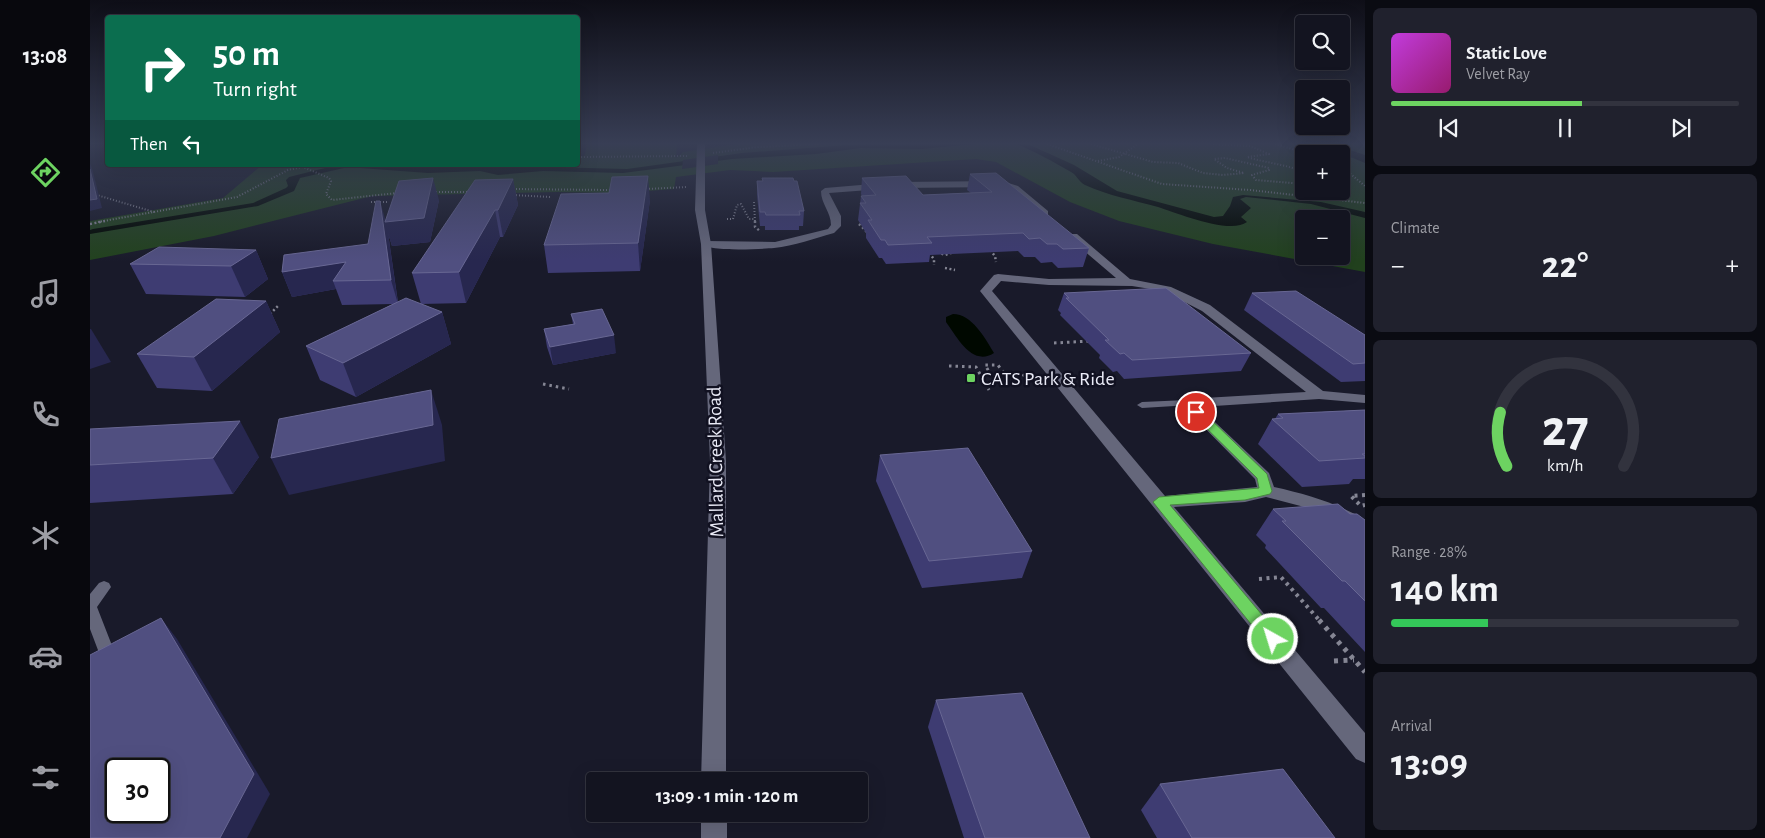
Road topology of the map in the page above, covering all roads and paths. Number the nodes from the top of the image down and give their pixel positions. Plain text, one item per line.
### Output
1 (261, 183) edge
2 (330, 183) edge
3 (680, 183) edge
4 (700, 183) edge
5 (1163, 183) edge
6 (512, 189) dead end
7 (643, 189) edge
8 (615, 190) edge
9 (475, 191) edge
10 (433, 192) edge
11 (90, 193) edge
12 (399, 193) edge
13 (510, 194) edge
14 (550, 197) dead end
15 (371, 202) dead end
16 (389, 202) dead end
17 (754, 202) dead end
18 (1365, 203) edge
19 (155, 212) junction
20 (726, 219) dead end
21 (755, 219) junction
22 (1053, 219) edge
23 (90, 224) edge
24 (859, 224) dead end
25 (1067, 231) edge
26 (762, 232) dead end
27 (870, 234) edge
28 (711, 244) junction
29 (985, 245) edge
30 (924, 246) edge
31 (932, 248) edge
32 (938, 250) junction
33 (934, 265) dead end
34 (945, 268) dead end
35 (997, 269) junction
36 (956, 270) dead end
37 (1125, 280) junction
38 (278, 306) dead end
39 (266, 318) dead end
40 (1092, 337) edge
41 (1054, 343) dead end
42 (949, 366) dead end
43 (1030, 373) dead end
44 (985, 383) junction
45 (543, 384) dead end
46 (569, 390) dead end
47 (989, 390) dead end
48 (1319, 395) junction
49 (1365, 399) edge
50 (1187, 403) junction
51 (1142, 404) dead end
52 (1266, 491) junction
53 (1365, 495) edge
54 (1159, 502) junction
55 (1365, 506) edge
56 (1365, 529) edge
57 (1258, 578) dead end
58 (90, 587) edge
59 (90, 605) edge
60 (90, 609) edge
61 (1354, 660) junction
62 (111, 662) edge
63 (1334, 662) dead end
64 (1365, 672) edge
65 (1365, 751) edge
66 (714, 772) edge
67 (714, 822) edge
68 (714, 838) edge

1 - 19 path
2 - 12 path
3 - 7 path
4 - 28 street, Mallard Creek Road
5 - 18 path
6 - 8 path
9 - 10 path
11 - 19 path
13 - 14 path
15 - 16 path
17 - 21 path
19 - 23 path
20 - 21 path
21 - 26 path
22 - 28 street
24 - 27 path
25 - 37 street
28 - 66 street, Mallard Creek Road
29 - 35 path
30 - 33 path
31 - 32 path
32 - 32 path
34 - 36 path
35 - 37 street
35 - 54 street
37 - 48 street
38 - 39 path
40 - 41 path
42 - 44 path
43 - 44 path
44 - 47 path
45 - 46 path
48 - 49 street
48 - 50 street
50 - 51 lane
50 - 52 street
52 - 54 street
52 - 56 street
53 - 55 path
54 - 65 street
57 - 61 path
58 - 59 lane
60 - 62 lane
61 - 63 path
61 - 64 path
67 - 68 street

